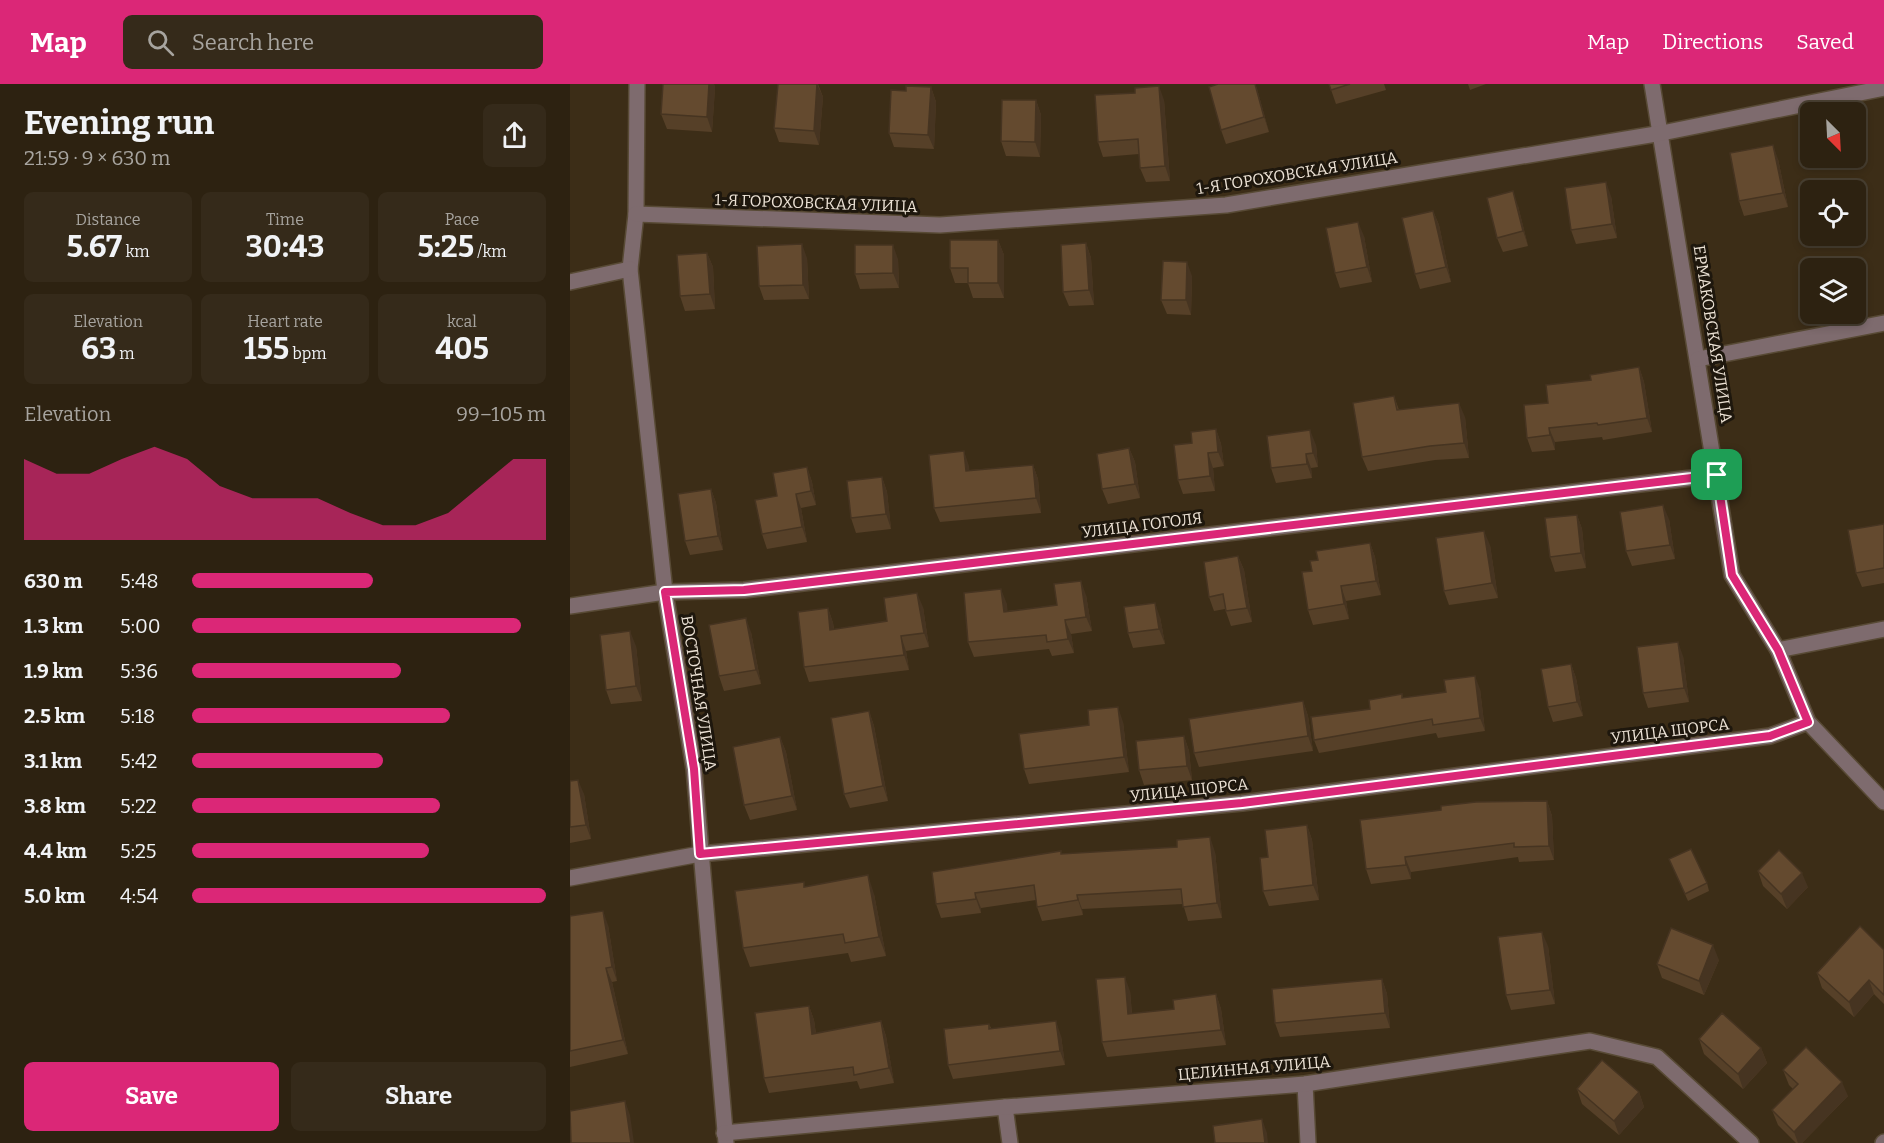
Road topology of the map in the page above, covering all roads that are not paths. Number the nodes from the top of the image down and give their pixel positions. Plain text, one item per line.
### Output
1 (637, 84) edge
2 (1652, 84) edge
3 (1884, 88) edge
4 (1662, 133) junction
5 (636, 214) junction
6 (630, 269) junction
7 (570, 282) edge
8 (1884, 323) edge
9 (1698, 359) junction
10 (1717, 475) junction
11 (665, 592) junction
12 (570, 606) edge
13 (1884, 629) edge
14 (1778, 650) junction
15 (1808, 722) junction
16 (1884, 802) edge
17 (700, 854) junction
18 (570, 878) edge
19 (1305, 1084) junction
20 (1005, 1107) junction
21 (725, 1138) edge
22 (1010, 1143) edge
23 (1308, 1143) edge
24 (1751, 1143) edge

1 - 5 street, ВОСТОЧНАЯ УЛИЦА
2 - 4 street, ЕРМАКОВСКАЯ УЛИЦА
3 - 4 street, 1-Я ГОРОХОВСКАЯ УЛИЦА
4 - 5 street, 1-Я ГОРОХОВСКАЯ УЛИЦА
4 - 9 street, ЕРМАКОВСКАЯ УЛИЦА
5 - 6 street, ВОСТОЧНАЯ УЛИЦА
6 - 7 street
6 - 11 street, ВОСТОЧНАЯ УЛИЦА
8 - 9 street
9 - 10 street, ЕРМАКОВСКАЯ УЛИЦА
10 - 11 street, УЛИЦА ГОГОЛЯ
10 - 14 street, ЕРМАКОВСКАЯ УЛИЦА
11 - 12 street, УЛИЦА ГОГОЛЯ
11 - 17 street, ВОСТОЧНАЯ УЛИЦА
13 - 14 street
14 - 15 street
15 - 16 street
15 - 17 street, УЛИЦА ЩОРСА
17 - 18 street, УЛИЦА ЩОРСА
17 - 21 street, ВОСТОЧНАЯ УЛИЦА
19 - 20 street, ЦЕЛИННАЯ УЛИЦА
19 - 23 street
19 - 24 street, ЦЕЛИННАЯ УЛИЦА
20 - 21 street, ЦЕЛИННАЯ УЛИЦА
20 - 22 street

